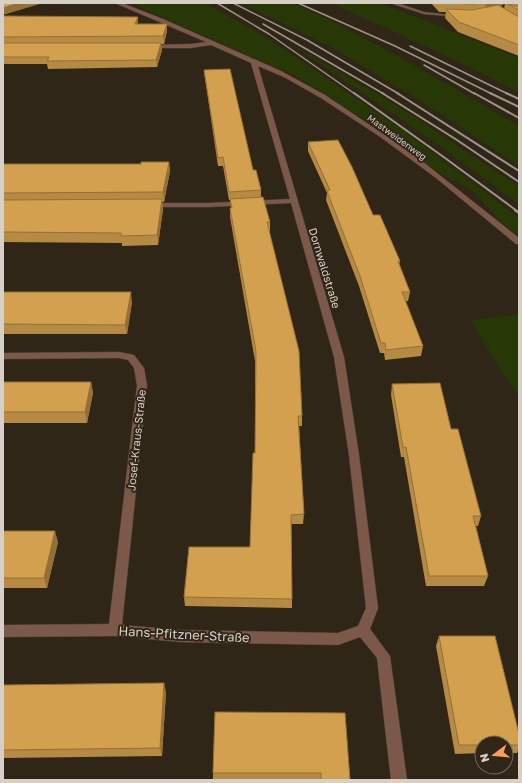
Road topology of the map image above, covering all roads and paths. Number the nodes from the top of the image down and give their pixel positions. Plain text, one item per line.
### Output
1 (117, 3) edge
2 (392, 3) edge
3 (463, 16) edge
4 (211, 43) junction
5 (145, 47) edge
6 (254, 63) junction
7 (292, 201) junction
8 (137, 205) edge
9 (519, 242) edge
10 (3, 356) edge
11 (115, 630) junction
12 (363, 630) junction
13 (3, 631) edge
14 (399, 780) edge

1 - 4 street
2 - 3 street
4 - 5 street
4 - 6 street
6 - 7 street, Dornwaldstraße
6 - 9 street, Mastweidenweg
7 - 8 street
7 - 12 street, Dornwaldstraße
10 - 11 street, Josef-Kraus-Straße
11 - 12 street, Hans-Pfitzner-Straße
11 - 13 street, Hans-Pfitzner-Straße
12 - 14 street

